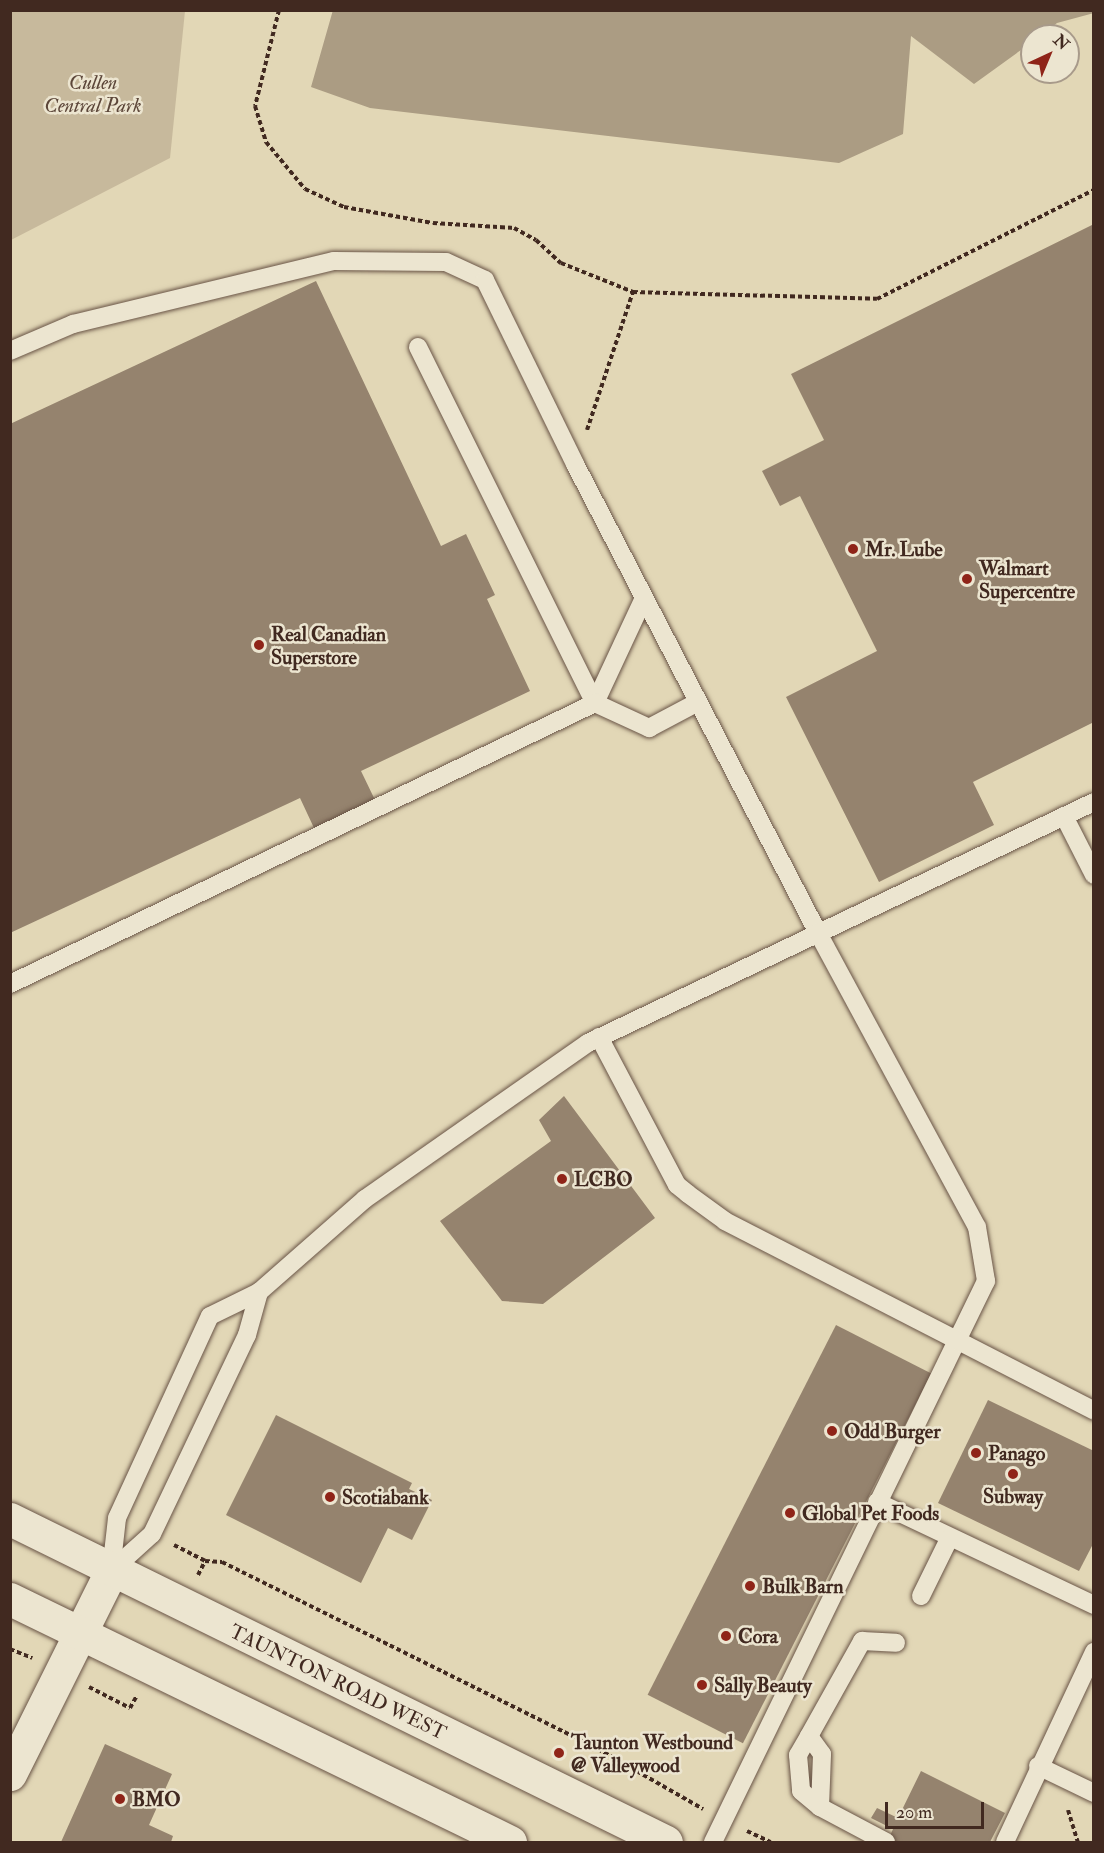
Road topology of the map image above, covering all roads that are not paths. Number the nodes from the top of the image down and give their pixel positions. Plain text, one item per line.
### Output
1 (418, 347) dead end
2 (10, 351) edge
3 (644, 598) junction
4 (698, 702) junction
5 (595, 703) junction
6 (1094, 802) edge
7 (1064, 816) junction
8 (1094, 875) edge
9 (818, 933) junction
10 (10, 984) edge
11 (599, 1037) junction
12 (259, 1292) junction
13 (957, 1344) junction
14 (1094, 1412) edge
15 (877, 1502) junction
16 (10, 1519) edge
17 (948, 1539) junction
18 (111, 1571) junction
19 (921, 1596) dead end
20 (10, 1599) edge
21 (1094, 1605) edge
22 (78, 1632) junction
23 (896, 1643) dead end
24 (1094, 1652) edge
25 (1038, 1766) junction
26 (10, 1774) edge
27 (1094, 1793) edge
28 (510, 1842) edge
29 (666, 1842) edge
30 (712, 1842) edge
31 (886, 1842) edge
32 (1005, 1842) edge

1 - 5 lane
2 - 3 lane
3 - 4 lane
3 - 5 lane
4 - 5 lane
4 - 9 lane
5 - 10 lane
6 - 7 lane
7 - 8 lane
7 - 9 lane
9 - 11 lane
9 - 13 lane
11 - 12 lane
11 - 13 lane
12 - 18 lane
12 - 18 lane
13 - 14 lane
13 - 15 lane
15 - 17 lane
15 - 30 lane
16 - 18 main road, TAUNTON ROAD WEST
17 - 19 lane
17 - 21 lane
18 - 22 main road
18 - 29 main road, TAUNTON ROAD WEST
20 - 22 main road
22 - 26 main road
22 - 28 main road
23 - 31 lane
24 - 25 lane
25 - 27 lane
25 - 32 lane

